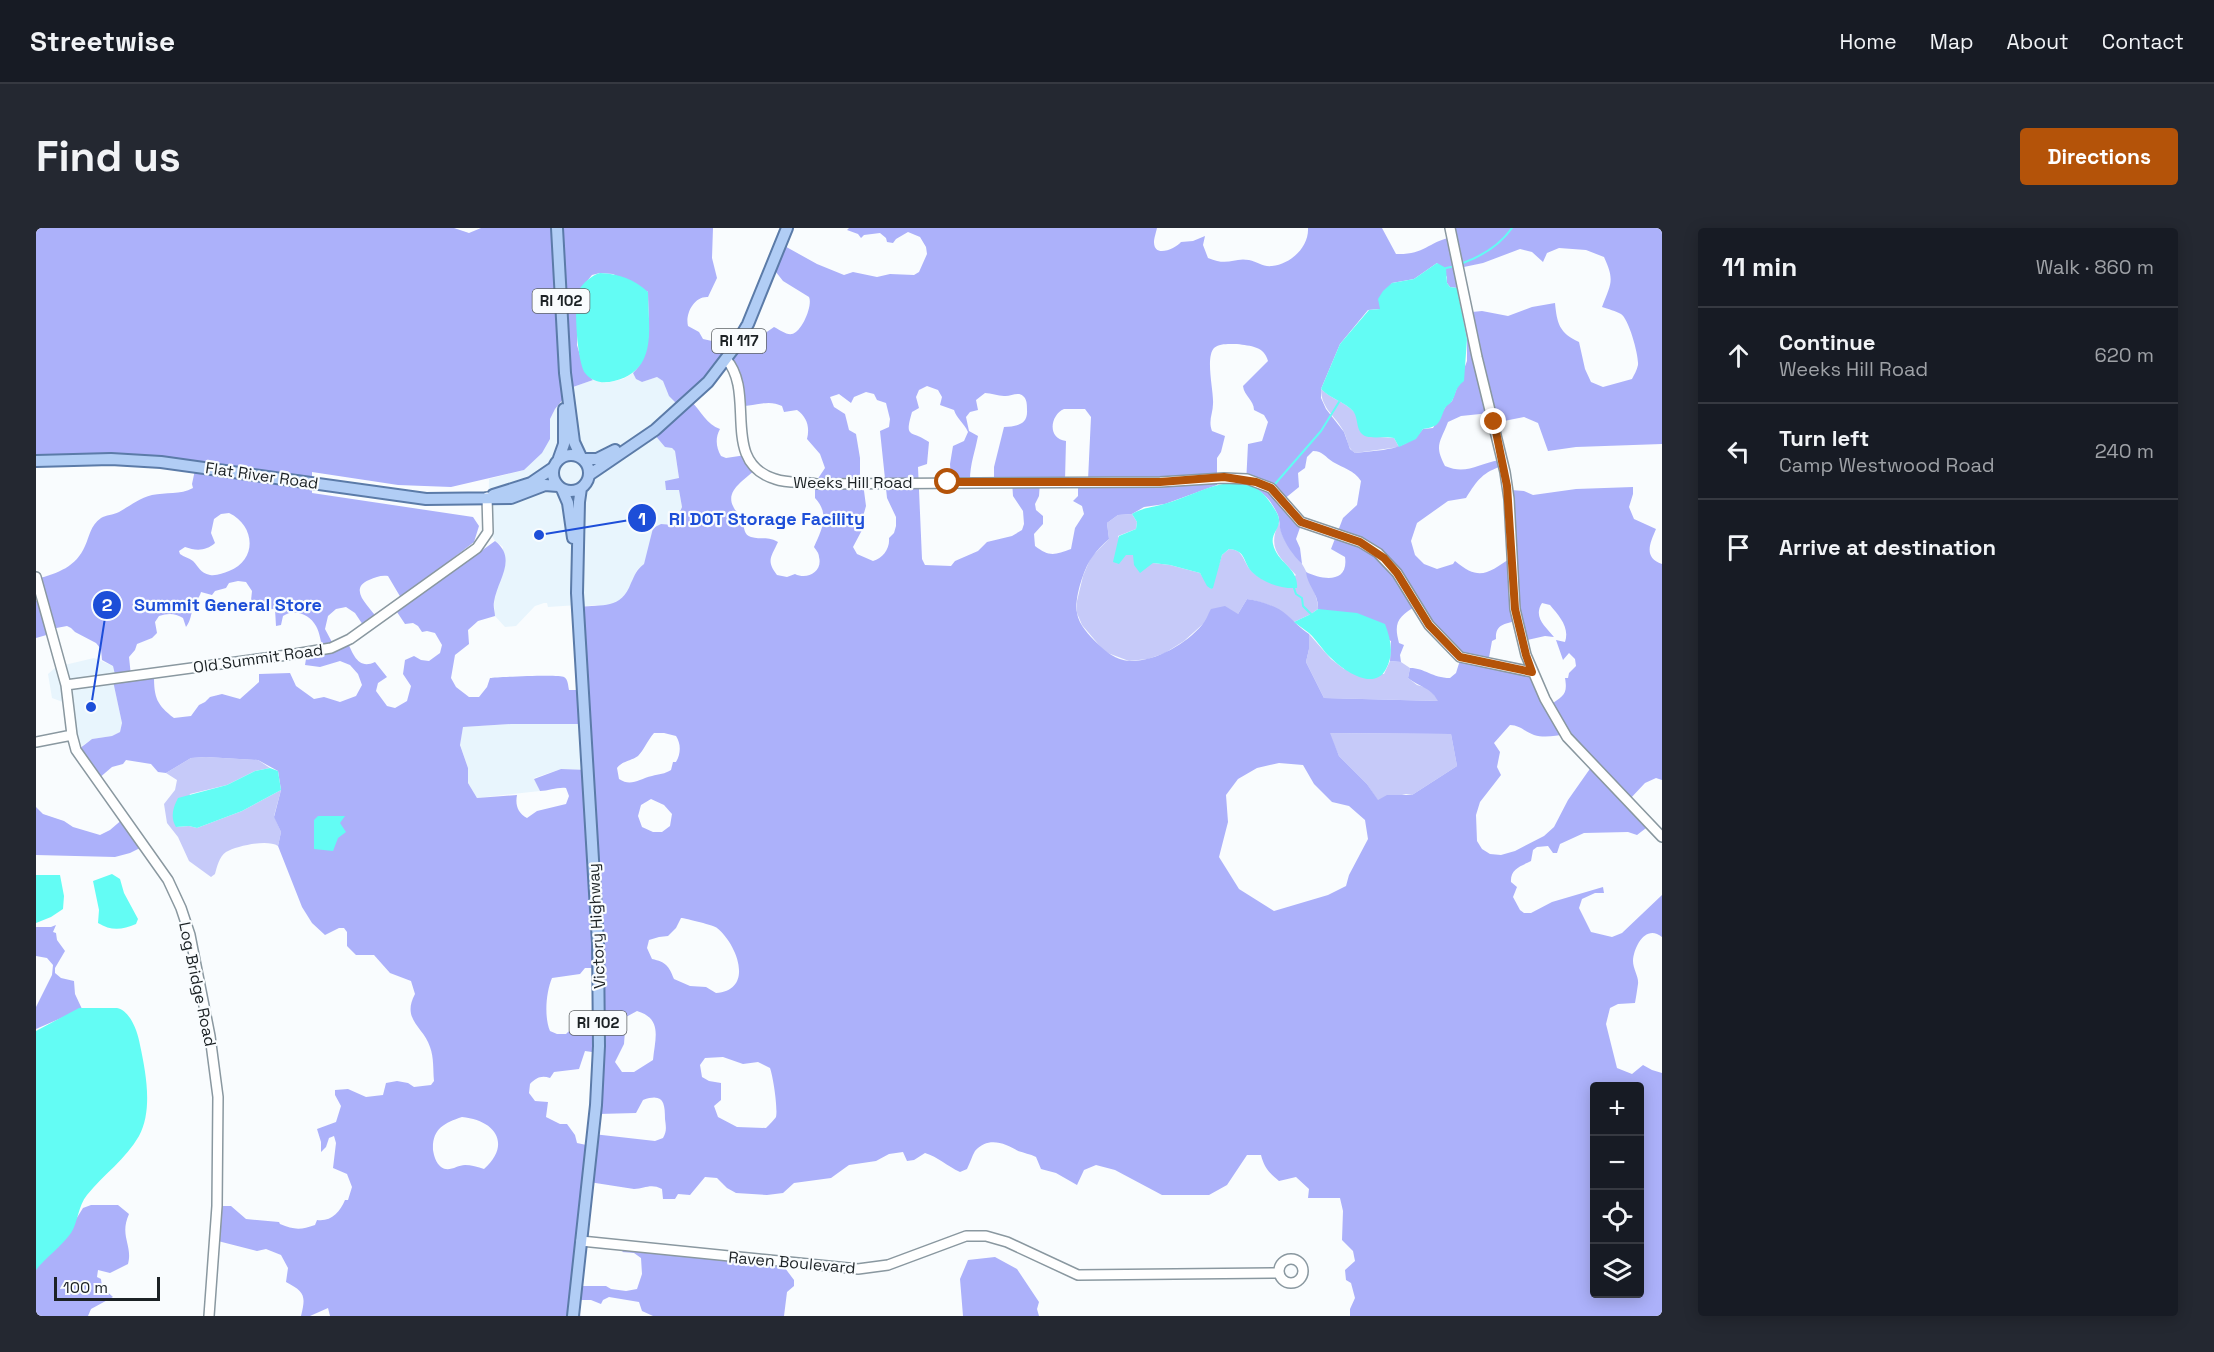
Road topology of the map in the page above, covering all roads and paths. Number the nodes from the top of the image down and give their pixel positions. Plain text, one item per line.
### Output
1 (558, 228) edge
2 (787, 228) edge
3 (1450, 228) edge
4 (726, 359) junction
5 (565, 373) junction
6 (655, 429) junction
7 (582, 458) junction
8 (36, 461) edge
9 (556, 463) junction
10 (589, 475) junction
11 (560, 487) junction
12 (581, 488) junction
13 (487, 497) junction
14 (577, 571) junction
15 (36, 577) edge
16 (1532, 672) junction
17 (66, 685) junction
18 (72, 735) junction
19 (36, 742) edge
20 (1662, 837) edge
21 (581, 1241) junction
22 (1279, 1273) dead end
23 (209, 1316) edge
24 (573, 1316) edge

1 - 5 main road, RI 102
2 - 4 main road, RI 117
3 - 16 street
4 - 6 main road, RI 117
4 - 16 street, Weeks Hill Road
5 - 7 main road, RI 102
5 - 9 main road, RI 102
6 - 7 main road, RI 117
6 - 10 main road
7 - 9 main road
7 - 10 main road
8 - 13 main road, Flat River Road
9 - 11 main road
9 - 13 main road, Flat River Road
10 - 12 main road
11 - 12 main road
11 - 13 main road, Flat River Road
11 - 14 main road, Victory Highway / RI 102
12 - 14 main road, Victory Highway / RI 102
13 - 17 street, Old Summit Road
14 - 21 main road, Victory Highway / RI 102
15 - 17 street
16 - 20 street
17 - 18 street, Log Bridge Road
18 - 19 street
18 - 23 street, Log Bridge Road
21 - 22 street, Raven Boulevard
21 - 24 main road, Victory Highway / RI 102

